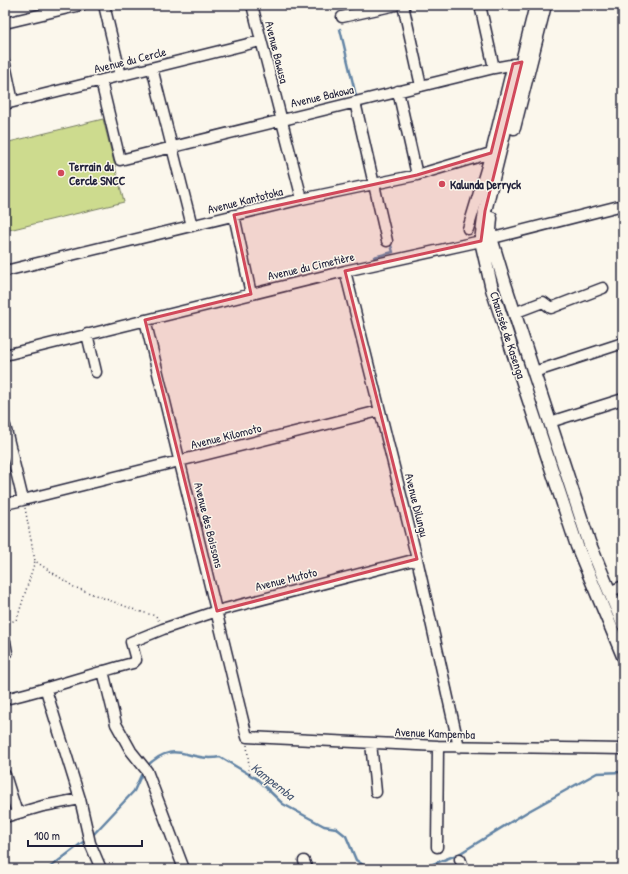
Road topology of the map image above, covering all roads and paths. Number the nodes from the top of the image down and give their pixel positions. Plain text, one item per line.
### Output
1 (81, 5) edge
2 (104, 5) edge
3 (252, 5) edge
4 (396, 5) edge
5 (403, 5) edge
6 (480, 5) edge
7 (536, 5) edge
8 (545, 5) edge
9 (342, 16) dead end
10 (5, 23) edge
11 (260, 41) junction
12 (522, 62) junction
13 (5, 64) edge
14 (152, 68) junction
15 (494, 68) junction
16 (122, 76) junction
17 (101, 80) junction
18 (421, 86) junction
19 (398, 91) junction
20 (355, 102) junction
21 (9, 103) edge
22 (281, 119) junction
23 (172, 147) junction
24 (491, 153) junction
25 (417, 175) junction
26 (374, 184) junction
27 (302, 199) junction
28 (623, 205) edge
29 (234, 215) junction
30 (192, 226) junction
31 (468, 229) dead end
32 (486, 239) junction
33 (387, 241) dead end
34 (5, 271) edge
35 (345, 271) junction
36 (604, 288) dead end
37 (252, 294) junction
38 (514, 313) junction
39 (146, 320) junction
40 (87, 334) junction
41 (623, 343) edge
42 (5, 355) edge
43 (96, 372) dead end
44 (534, 372) junction
45 (623, 399) edge
46 (379, 411) junction
47 (550, 422) junction
48 (5, 426) edge
49 (180, 461) junction
50 (23, 500) junction
51 (5, 504) edge
52 (589, 542) junction
53 (576, 546) junction
54 (417, 559) junction
55 (35, 561) junction
56 (623, 586) edge
57 (610, 592) junction
58 (217, 611) junction
59 (5, 624) edge
60 (623, 624) edge
61 (163, 629) junction
62 (5, 641) edge
63 (6, 654) edge
64 (623, 656) edge
65 (103, 671) junction
66 (46, 690) junction
67 (5, 699) edge
68 (247, 737) junction
69 (371, 743) junction
70 (438, 746) junction
71 (459, 747) junction
72 (623, 749) edge
73 (5, 775) edge
74 (249, 776) dead end
75 (376, 792) dead end
76 (80, 799) junction
77 (16, 813) junction
78 (5, 817) edge
79 (437, 847) dead end
80 (101, 869) edge
81 (184, 869) edge

1 - 10 street
2 - 16 street
3 - 11 street, Avenue Bawusa
4 - 9 street
5 - 18 street
6 - 15 street
7 - 12 main road, Chaussée de Kasenga
8 - 12 main road, Chaussée de Kasenga
11 - 14 street, Avenue du Cercle
11 - 22 street, Avenue Bawusa
12 - 15 street, Avenue Bakowa
12 - 24 street
12 - 32 main road, Chaussée de Kasenga
13 - 21 street
14 - 16 street, Avenue du Cercle
14 - 23 street
15 - 18 street, Avenue Bakowa
16 - 17 street, Avenue du Cercle
17 - 21 street, Avenue du Cercle
17 - 23 street, Avenue Bakowa
18 - 19 street, Avenue Bakowa
19 - 20 street, Avenue Bakowa
19 - 25 street
20 - 22 street, Avenue Bakowa
20 - 26 street
22 - 23 street, Avenue Bakowa
22 - 27 street, Avenue Bawusa
23 - 30 street
24 - 25 street, Avenue Kantotoka
24 - 31 street
25 - 26 street, Avenue Kantotoka
26 - 27 street, Avenue Kantotoka
26 - 33 street
27 - 29 street, Avenue Kantotoka
28 - 32 street, Avenue du Cimetière
29 - 30 street, Avenue Kantotoka
29 - 37 street
30 - 34 street, Avenue Kantotoka
32 - 35 street, Avenue du Cimetière
32 - 38 main road, Chaussée de Kasenga
32 - 53 main road, Chaussée de Kasenga
35 - 37 street, Avenue du Cimetière
35 - 46 street, Avenue Dilungu
36 - 38 street
37 - 39 street, Avenue du Cimetière
38 - 44 main road, Chaussée de Kasenga
39 - 40 street, Avenue du Cimetière
39 - 49 street, Avenue des Boissons
40 - 42 street, Avenue du Cimetière
40 - 43 street
41 - 44 street
44 - 47 main road, Chaussée de Kasenga
45 - 47 street
46 - 49 street, Avenue Kilomoto
46 - 54 street, Avenue Dilungu
47 - 52 main road, Chaussée de Kasenga
48 - 50 street
49 - 50 street, Avenue Kilomoto
49 - 58 street, Avenue des Boissons
50 - 51 street, Avenue Kilomoto
50 - 55 path
52 - 53 main road
52 - 57 main road, Chaussée de Kasenga
53 - 64 main road, Chaussée de Kasenga
54 - 58 street, Avenue Mutoto
54 - 71 street, Avenue Dilungu
55 - 59 path
55 - 61 path
56 - 57 street
57 - 60 main road, Chaussée de Kasenga
58 - 61 street, Avenue Mutoto
58 - 68 street, Avenue des Boissons
61 - 65 street, Avenue Mutoto
62 - 63 street
65 - 66 street
65 - 81 street
66 - 67 street
66 - 76 street
68 - 69 street, Avenue Kampemba
68 - 74 path
69 - 70 street, Avenue Kampemba
69 - 75 street
70 - 71 street, Avenue Kampemba
70 - 79 street
71 - 72 street, Avenue Kampemba
73 - 77 street
76 - 77 street
76 - 80 street
77 - 78 street

